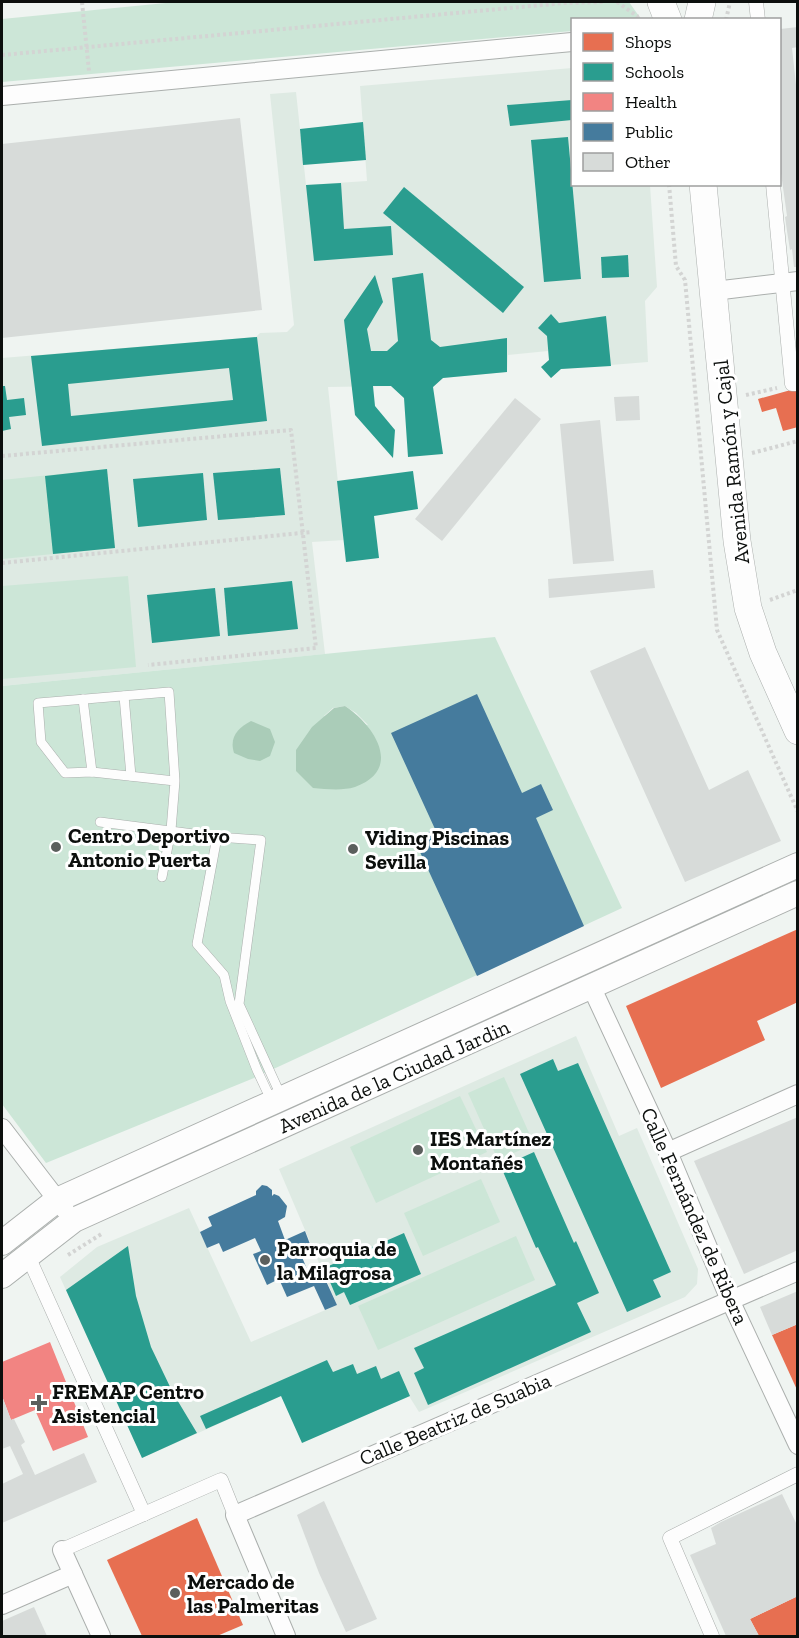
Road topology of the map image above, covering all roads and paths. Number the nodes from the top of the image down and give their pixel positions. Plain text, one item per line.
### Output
1 (82, 2) edge
2 (564, 2) edge
3 (604, 2) edge
4 (617, 2) edge
5 (661, 2) edge
6 (702, 2) edge
7 (730, 2) edge
8 (756, 2) edge
9 (638, 18) edge
10 (667, 18) edge
11 (698, 18) edge
12 (726, 18) edge
13 (758, 18) edge
14 (571, 42) edge
15 (86, 47) junction
16 (2, 55) edge
17 (90, 86) junction
18 (2, 96) edge
19 (703, 186) edge
20 (773, 186) edge
21 (790, 282) edge
22 (714, 291) junction
23 (795, 384) edge
24 (724, 400) junction
25 (798, 441) edge
26 (2, 456) edge
27 (730, 459) junction
28 (311, 532) dead end
29 (303, 533) junction
30 (2, 563) edge
31 (798, 590) edge
32 (748, 608) junction
33 (148, 665) dead end
34 (124, 696) junction
35 (83, 699) junction
36 (798, 731) edge
37 (92, 772) junction
38 (131, 776) junction
39 (175, 781) junction
40 (100, 822) dead end
41 (171, 830) junction
42 (217, 837) junction
43 (798, 865) edge
44 (162, 877) dead end
45 (798, 893) edge
46 (591, 987) junction
47 (798, 1094) edge
48 (277, 1100) junction
49 (2, 1128) edge
50 (668, 1152) junction
51 (57, 1200) junction
52 (74, 1220) junction
53 (2, 1243) edge
54 (28, 1256) junction
55 (798, 1271) edge
56 (2, 1276) edge
57 (730, 1300) junction
58 (798, 1445) edge
59 (798, 1474) edge
60 (144, 1514) junction
61 (235, 1515) junction
62 (62, 1550) joint
63 (73, 1574) junction
64 (2, 1605) edge
65 (101, 1636) edge
66 (286, 1636) edge
67 (712, 1636) edge

1 - 15 path
2 - 3 path
2 - 15 path
4 - 9 path
5 - 10 main road
6 - 11 main road
7 - 12 path
8 - 13 street
14 - 17 street
15 - 16 path
15 - 17 path
17 - 18 street
19 - 22 main road, Avenida Ramón y Cajal
20 - 21 street
21 - 22 street
21 - 23 street
22 - 24 main road, Avenida Ramón y Cajal
23 - 24 path
24 - 27 main road, Avenida Ramón y Cajal
25 - 27 path
26 - 29 path
27 - 32 main road, Avenida Ramón y Cajal
28 - 29 path
29 - 30 path
29 - 33 path
31 - 32 path
32 - 36 main road, Avenida Ramón y Cajal
34 - 35 lane
34 - 38 lane
34 - 39 lane
35 - 37 lane
35 - 37 lane
37 - 38 lane
38 - 39 lane
39 - 41 lane
40 - 41 lane
41 - 42 lane
41 - 44 lane
42 - 48 lane
42 - 48 lane
43 - 48 main road, Avenida de la Ciudad Jardin
45 - 46 main road, Avenida de la Ciudad Jardin
46 - 50 street, Calle Fernández de Ribera
46 - 52 main road, Avenida de la Ciudad Jardin
47 - 50 street
48 - 51 main road, Avenida de la Ciudad Jardin
49 - 51 street
50 - 57 street, Calle Fernández de Ribera
51 - 52 street
51 - 53 main road, Avenida de la Ciudad Jardin
52 - 54 main road, Avenida de la Ciudad Jardin
54 - 56 main road, Avenida de la Ciudad Jardin
54 - 60 street
55 - 57 street, Calle Beatriz de Suabia
57 - 58 street, Calle Fernández de Ribera
57 - 61 street, Calle Beatriz de Suabia
59 - 67 street
60 - 61 street
60 - 62 street
61 - 66 street
62 - 63 street
63 - 64 street
63 - 65 street

